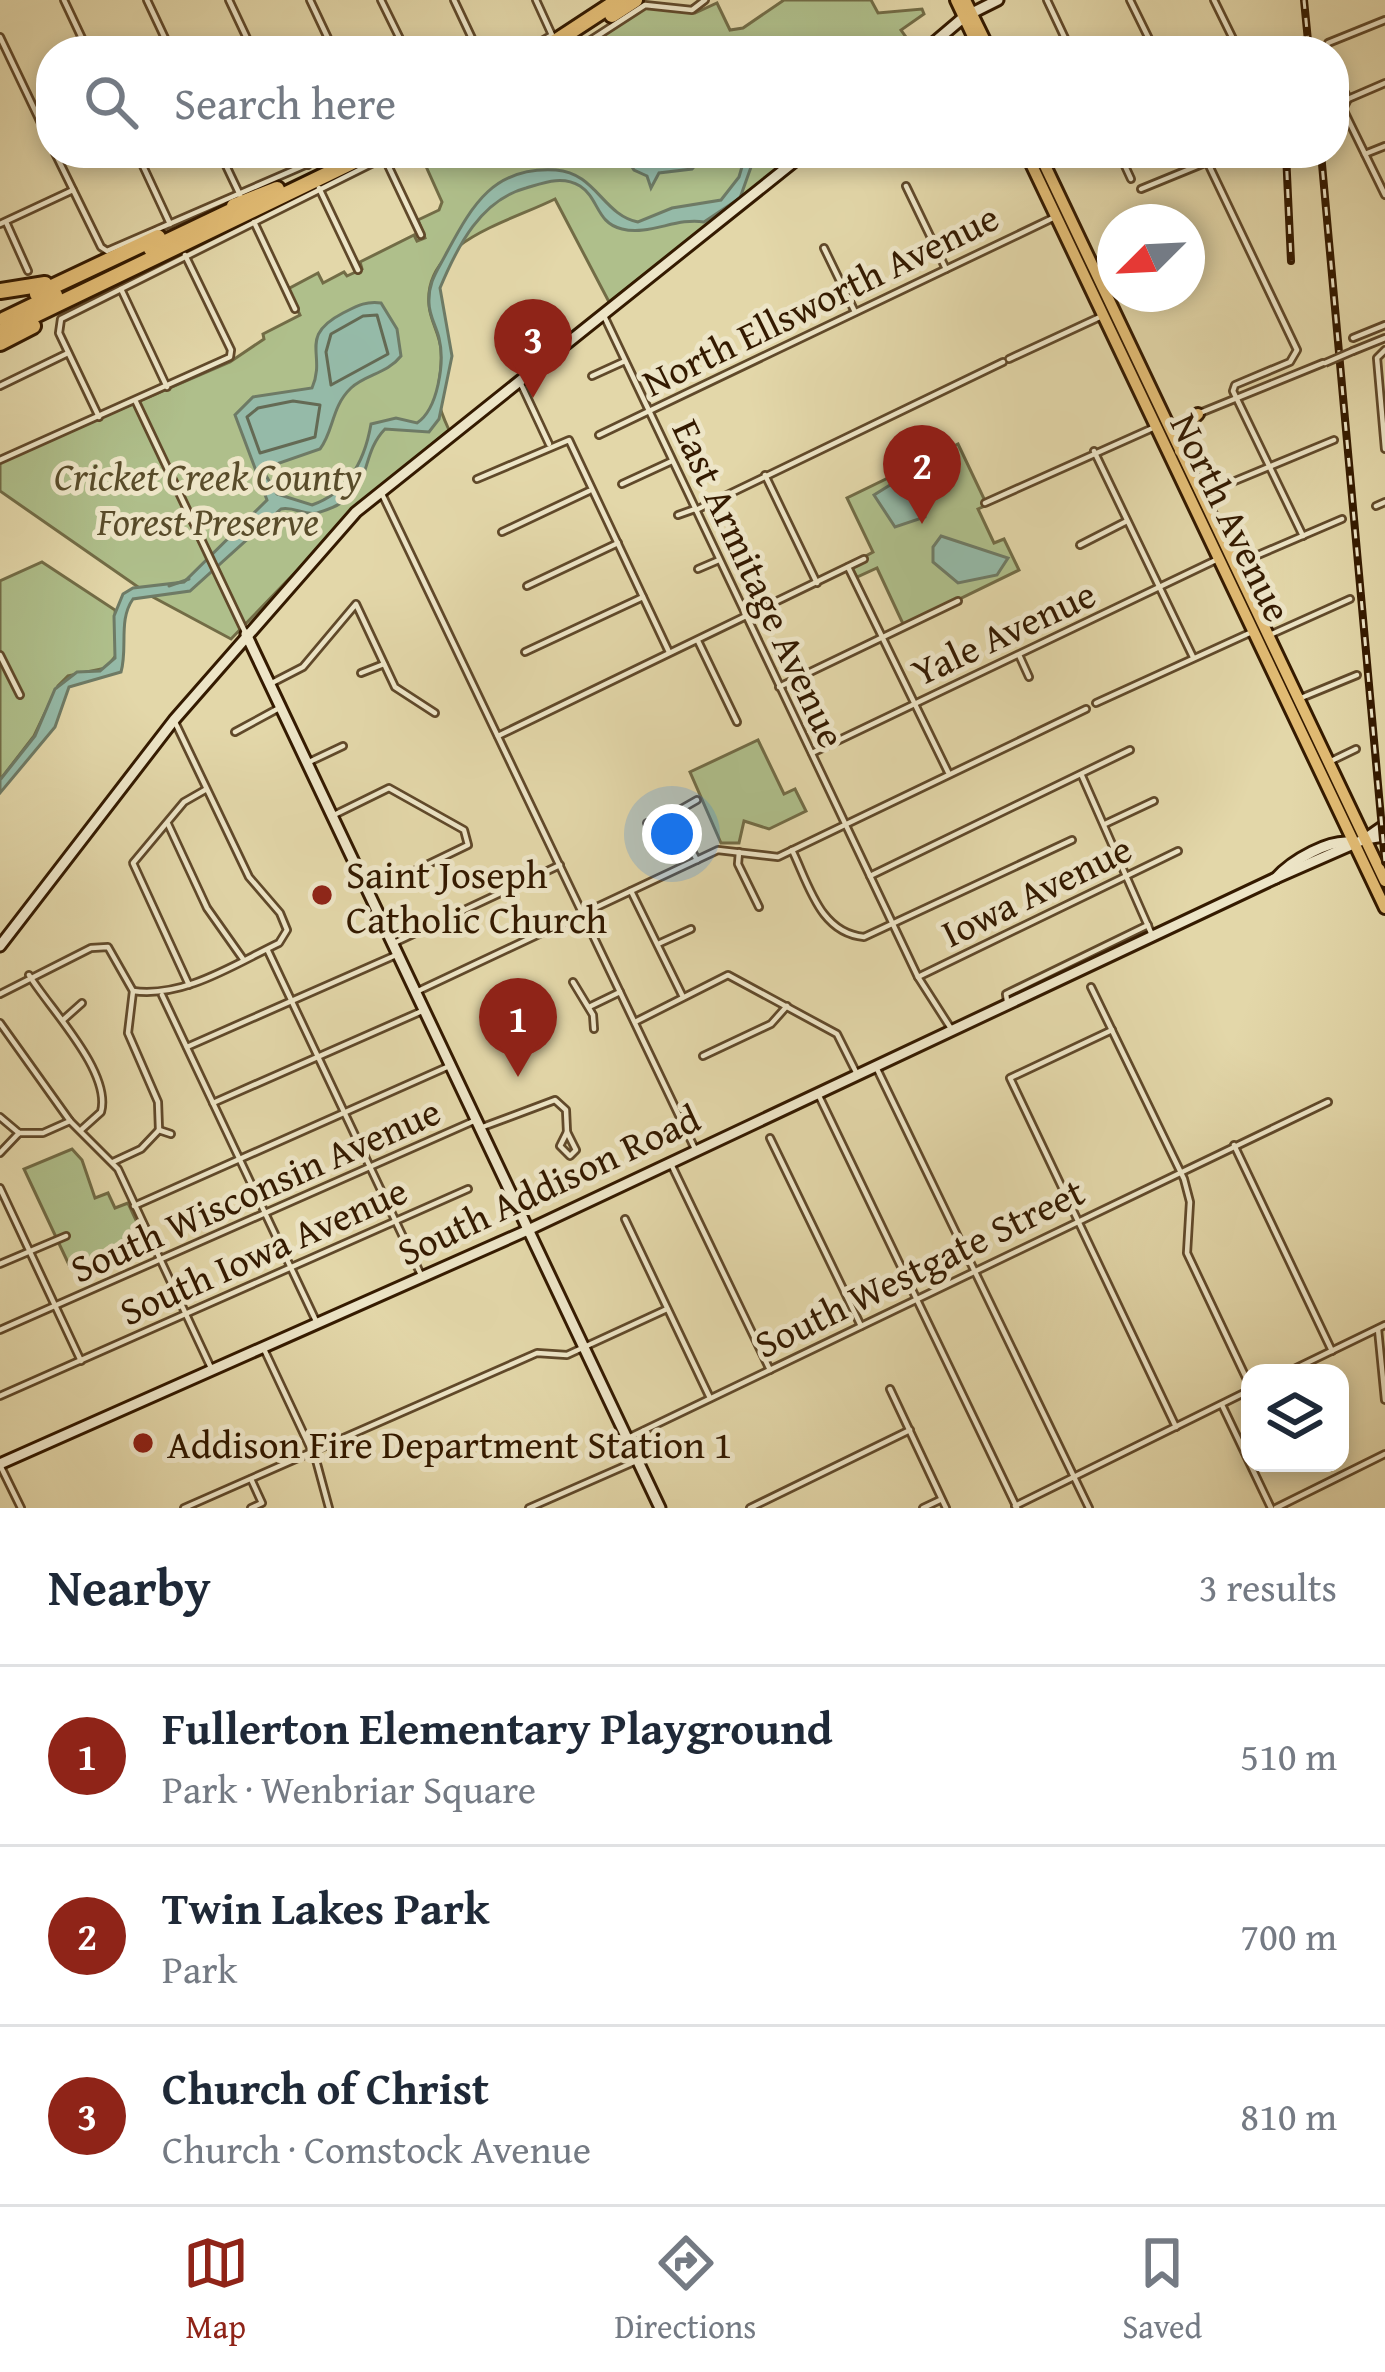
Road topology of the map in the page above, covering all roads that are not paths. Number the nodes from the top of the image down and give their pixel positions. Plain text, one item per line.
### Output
1 (64, 0) edge
2 (147, 0) edge
3 (229, 0) edge
4 (310, 0) edge
5 (381, 0) edge
6 (454, 0) edge
7 (536, 0) edge
8 (620, 0) edge
9 (635, 0) edge
10 (705, 0) edge
11 (998, 0) edge
12 (1047, 0) edge
13 (1130, 0) edge
14 (1214, 0) edge
15 (964, 7) edge
16 (1385, 20) edge
17 (81, 36) edge
18 (165, 36) edge
19 (246, 36) edge
20 (327, 36) edge
21 (399, 36) edge
22 (471, 36) edge
23 (549, 36) edge
24 (564, 36) edge
25 (580, 36) edge
26 (597, 36) edge
27 (938, 36) edge
28 (975, 36) edge
29 (981, 36) edge
30 (1064, 36) edge
31 (1148, 36) edge
32 (1232, 36) edge
33 (0, 37) edge
34 (1349, 37) edge
35 (1385, 83) edge
36 (1349, 99) edge
37 (36, 113) edge
38 (1349, 121) edge
39 (1385, 146) edge
40 (1365, 154) junction
41 (62, 168) edge
42 (144, 168) edge
43 (227, 168) edge
44 (301, 168) edge
45 (320, 168) edge
46 (349, 168) edge
47 (355, 168) edge
48 (384, 168) edge
49 (786, 168) edge
50 (1034, 168) edge
51 (1044, 168) edge
52 (1126, 168) edge
53 (1185, 168) edge
54 (1211, 168) edge
55 (1131, 179) dead end
56 (906, 185) dead end
57 (320, 188) junction
58 (277, 189) junction
59 (1141, 189) dead end
60 (73, 190) junction
61 (240, 195) junction
62 (1385, 195) edge
63 (1060, 215) junction
64 (254, 221) junction
65 (3, 223) edge
66 (170, 224) junction
67 (217, 229) junction
68 (421, 235) dead end
69 (824, 248) dead end
70 (105, 255) junction
71 (185, 255) junction
72 (946, 268) junction
73 (358, 270) dead end
74 (28, 271) dead end
75 (120, 288) junction
76 (0, 291) edge
77 (295, 309) dead end
78 (0, 312) edge
79 (855, 312) junction
80 (62, 313) junction
81 (602, 313) junction
82 (1108, 316) junction
83 (0, 321) edge
84 (1385, 325) edge
85 (0, 338) edge
86 (1353, 338) dead end
87 (1385, 338) edge
88 (1385, 350) edge
89 (68, 353) junction
90 (625, 361) junction
91 (592, 376) dead end
92 (519, 379) junction
93 (0, 386) edge
94 (167, 387) junction
95 (1236, 399) junction
96 (136, 402) junction
97 (649, 411) junction
98 (1198, 414) junction
99 (99, 417) junction
100 (1384, 420) edge
101 (1161, 426) junction
102 (599, 435) dead end
103 (1334, 440) dead end
104 (549, 444) junction
105 (1385, 449) edge
106 (1094, 451) junction
107 (1180, 454) junction
108 (0, 460) edge
109 (672, 461) junction
110 (1270, 466) junction
111 (766, 476) junction
112 (477, 479) dead end
113 (622, 484) dead end
114 (592, 490) junction
115 (381, 491) junction
116 (1200, 496) junction
117 (1385, 502) edge
118 (985, 503) dead end
119 (1376, 506) dead end
120 (695, 509) junction
121 (678, 515) dead end
122 (1342, 519) dead end
123 (1127, 521) junction
124 (502, 532) dead end
125 (1303, 536) junction
126 (618, 543) junction
127 (1080, 544) dead end
128 (865, 559) dead end
129 (1218, 559) junction
130 (719, 560) junction
131 (1233, 565) junction
132 (848, 567) junction
133 (698, 569) dead end
134 (817, 583) junction
135 (527, 586) dead end
136 (1160, 587) junction
137 (644, 597) junction
138 (1349, 599) dead end
139 (958, 601) dead end
140 (747, 618) junction
141 (1254, 631) junction
142 (246, 634) junction
143 (1267, 636) junction
144 (884, 637) junction
145 (698, 640) junction
146 (525, 652) dead end
147 (670, 653) junction
148 (0, 655) edge
149 (1019, 655) junction
150 (1192, 657) junction
151 (383, 664) junction
152 (361, 673) dead end
153 (1357, 675) dead end
154 (1029, 677) dead end
155 (270, 684) junction
156 (778, 687) junction
157 (20, 695) dead end
158 (1294, 702) junction
159 (916, 704) junction
160 (1096, 704) dead end
161 (281, 707) junction
162 (1086, 709) dead end
163 (436, 713) dead end
164 (174, 720) junction
165 (736, 722) dead end
166 (235, 732) dead end
167 (498, 736) junction
168 (343, 746) dead end
169 (1356, 749) dead end
170 (1130, 750) dead end
171 (812, 754) junction
172 (1328, 762) junction
173 (307, 763) junction
174 (949, 774) junction
175 (1081, 774) junction
176 (207, 789) junction
177 (697, 800) dead end
178 (1154, 801) dead end
179 (417, 802) junction
180 (410, 815) dead end
181 (332, 816) junction
182 (646, 823) dead end
183 (168, 824) junction
184 (655, 824) junction
185 (845, 825) junction
186 (1103, 825) junction
187 (1385, 825) edge
188 (1385, 836) edge
189 (1072, 840) dead end
190 (1359, 841) junction
191 (739, 850) junction
192 (792, 850) junction
193 (1178, 851) dead end
194 (697, 860) junction
195 (560, 865) junction
196 (410, 873) dead end
197 (869, 876) junction
198 (1126, 878) junction
199 (1385, 881) edge
200 (631, 891) junction
201 (759, 907) dead end
202 (1385, 908) edge
203 (584, 912) junction
204 (894, 926) junction
205 (692, 928) dead end
206 (1150, 930) junction
207 (658, 944) junction
208 (0, 946) edge
209 (267, 949) junction
210 (395, 949) junction
211 (243, 958) junction
212 (29, 975) junction
213 (918, 977) junction
214 (574, 982) dead end
215 (189, 985) junction
216 (1091, 986) dead end
217 (133, 991) junction
218 (415, 992) junction
219 (620, 992) junction
220 (0, 994) edge
221 (162, 994) junction
222 (683, 997) junction
223 (292, 1001) junction
224 (82, 1004) dead end
225 (788, 1006) junction
226 (589, 1007) junction
227 (424, 1010) junction
228 (63, 1020) junction
229 (635, 1022) junction
230 (0, 1023) edge
231 (950, 1027) junction
232 (594, 1029) dead end
233 (1112, 1030) junction
234 (187, 1047) junction
235 (703, 1056) dead end
236 (318, 1058) junction
237 (874, 1064) junction
238 (450, 1066) junction
239 (856, 1073) junction
240 (817, 1090) junction
241 (1328, 1102) dead end
242 (213, 1103) junction
243 (344, 1112) junction
244 (0, 1118) edge
245 (70, 1121) junction
246 (478, 1124) junction
247 (81, 1130) junction
248 (159, 1130) junction
249 (567, 1132) dead end
250 (19, 1133) junction
251 (171, 1134) dead end
252 (770, 1138) dead end
253 (1234, 1145) junction
254 (695, 1149) junction
255 (0, 1153) edge
256 (239, 1159) junction
257 (669, 1161) junction
258 (113, 1162) junction
259 (370, 1168) junction
260 (1180, 1170) junction
261 (0, 1188) edge
262 (468, 1189) dead end
263 (8, 1206) junction
264 (134, 1206) junction
265 (0, 1210) edge
266 (265, 1214) junction
267 (625, 1219) dead end
268 (1078, 1220) junction
269 (395, 1222) junction
270 (528, 1230) junction
271 (66, 1236) dead end
272 (29, 1251) junction
273 (160, 1260) junction
274 (0, 1264) edge
275 (290, 1267) junction
276 (974, 1270) junction
277 (422, 1277) junction
278 (916, 1299) junction
279 (56, 1306) junction
280 (668, 1310) junction
281 (185, 1314) junction
282 (317, 1323) junction
283 (861, 1326) junction
284 (1382, 1327) edge
285 (0, 1330) edge
286 (263, 1347) junction
287 (584, 1348) junction
288 (1332, 1351) junction
289 (81, 1360) junction
290 (1305, 1364) edge
291 (1241, 1369) edge
292 (212, 1370) junction
293 (770, 1370) junction
294 (890, 1389) dead end
295 (1241, 1393) edge
296 (0, 1396) edge
297 (710, 1399) junction
298 (1385, 1400) edge
299 (1222, 1405) junction
300 (1176, 1427) junction
301 (910, 1430) junction
302 (627, 1438) junction
303 (312, 1452) junction
304 (1385, 1454) edge
305 (638, 1461) junction
306 (0, 1464) edge
307 (1074, 1476) junction
308 (251, 1479) junction
309 (942, 1499) junction
310 (547, 1504) edge
311 (1016, 1507) edge
312 (21, 1508) edge
313 (184, 1508) edge
314 (251, 1508) edge
315 (329, 1508) edge
316 (529, 1508) edge
317 (660, 1508) edge
318 (749, 1508) edge
319 (923, 1508) edge
320 (946, 1508) edge
321 (1089, 1508) edge
322 (1274, 1508) edge

1 - 17 street
2 - 18 street
3 - 19 street
4 - 20 street
5 - 21 street
6 - 22 street
7 - 23 street
8 - 24 highway
9 - 25 highway
10 - 26 street
11 - 15 street
12 - 30 street
13 - 31 street
14 - 32 street
15 - 27 street
15 - 28 main road
15 - 29 main road
16 - 34 street
33 - 37 street
35 - 36 street
38 - 40 street
39 - 40 street
40 - 62 street
41 - 60 street
42 - 66 street
43 - 61 street
44 - 61 street
45 - 58 highway
46 - 67 highway
47 - 57 street
48 - 68 street
49 - 81 street
50 - 63 main road, North Avenue
51 - 63 main road
52 - 55 street
53 - 59 street
54 - 95 street
56 - 72 street
57 - 64 street
57 - 73 street
58 - 70 highway
58 - 83 highway
60 - 65 street
60 - 70 street
61 - 66 street
63 - 72 street, North Ellsworth Avenue
63 - 82 main road, North Avenue
64 - 71 street
64 - 77 street
65 - 74 street
66 - 70 street
67 - 80 highway
67 - 85 highway
69 - 79 street
70 - 76 highway
70 - 78 highway
71 - 75 street
71 - 94 street
72 - 79 street, North Ellsworth Avenue
75 - 80 street
75 - 94 street
79 - 97 street, North Ellsworth Avenue
80 - 85 highway
80 - 89 street
81 - 90 street, East Armitage Avenue
81 - 92 street
82 - 101 main road, North Avenue
82 - 111 street
84 - 86 street
87 - 95 street, bridge
88 - 100 street
89 - 93 street
89 - 99 street
90 - 91 street
90 - 97 street, East Armitage Avenue
92 - 104 street
92 - 115 street
94 - 96 street
95 - 98 street
95 - 110 street
96 - 99 street
96 - 142 street
97 - 102 street, North Ellsworth Avenue
97 - 109 street, East Armitage Avenue
98 - 101 street
98 - 107 main road
99 - 108 street
100 - 105 street
101 - 106 street
101 - 107 main road, North Avenue
101 - 129 main road, North Avenue
103 - 110 street
104 - 112 street
104 - 114 street
106 - 118 street
106 - 123 street
107 - 116 main road, North Avenue
109 - 113 street
109 - 120 street, East Armitage Avenue
110 - 116 street
110 - 125 street
111 - 120 street
111 - 134 street
114 - 124 street
114 - 126 street
115 - 142 street
115 - 167 street
116 - 131 main road, North Avenue
117 - 119 street
120 - 121 street
120 - 130 street, East Armitage Avenue
122 - 125 street
123 - 127 street
123 - 136 street
125 - 131 street
126 - 135 street
126 - 137 street
128 - 132 street
129 - 136 street, Yale Avenue
129 - 141 main road, North Avenue
130 - 133 street
130 - 140 street, East Armitage Avenue
131 - 143 main road, North Avenue
132 - 134 street
132 - 144 street
134 - 140 street
136 - 149 street, Yale Avenue
136 - 150 street
137 - 146 street
137 - 147 street
138 - 143 street
139 - 144 street
140 - 145 street
140 - 156 street, East Armitage Avenue
141 - 150 street
141 - 158 main road, North Avenue
142 - 155 street
142 - 164 street
143 - 158 main road, North Avenue
144 - 156 street
144 - 159 street
145 - 147 street
145 - 165 street
147 - 167 street
148 - 157 street
149 - 154 street
149 - 159 street, Yale Avenue
150 - 160 street
151 - 152 street
151 - 155 street
151 - 163 street
153 - 158 street
155 - 161 street
156 - 171 street, East Armitage Avenue
158 - 172 main road, North Avenue
158 - 190 main road, North Avenue
159 - 171 street, Yale Avenue
159 - 174 street
161 - 166 street
161 - 173 street
162 - 174 street
164 - 176 street
164 - 208 street
167 - 195 street
168 - 173 street
169 - 172 street
170 - 175 street
171 - 185 street, East Armitage Avenue
172 - 190 main road, North Avenue
173 - 181 street
174 - 185 street
175 - 186 street
175 - 197 street
176 - 183 street
176 - 209 street
177 - 184 street
178 - 186 street
179 - 180 street
179 - 181 street
179 - 196 street
181 - 210 street
182 - 184 street
183 - 211 street
183 - 215 street
184 - 194 street
185 - 192 street
185 - 197 street, East Armitage Avenue
186 - 198 street
187 - 190 street
188 - 190 street
189 - 204 street
190 - 199 main road, North Avenue
190 - 202 main road, North Avenue
190 - 206 street, South Addison Road
191 - 192 street
191 - 194 street
191 - 201 street
192 - 204 street
193 - 198 street, Iowa Avenue
194 - 200 street
195 - 203 street
195 - 210 street
197 - 204 street, East Armitage Avenue
198 - 206 street
198 - 213 street, Iowa Avenue
200 - 203 street
200 - 207 street
203 - 218 street
203 - 219 street
204 - 213 street, East Armitage Avenue
205 - 207 street
206 - 231 street, South Addison Road
207 - 222 street
209 - 211 street
209 - 223 street
210 - 218 street
210 - 223 street
211 - 215 street
212 - 217 street
212 - 220 street
212 - 228 street
213 - 231 street, East Armitage Avenue
214 - 226 street
215 - 221 street
216 - 233 street
217 - 221 street
217 - 248 street
218 - 227 street
219 - 226 street
219 - 229 street
221 - 234 street
222 - 225 street
222 - 229 street
223 - 234 street
223 - 236 street
224 - 228 street
225 - 235 street
225 - 239 street
226 - 232 street
227 - 236 street
227 - 238 street
228 - 247 street
229 - 254 street
230 - 245 street
231 - 237 street, South Addison Road
233 - 260 street
233 - 268 street
234 - 242 street
236 - 242 street
236 - 243 street
237 - 239 street, South Addison Road
237 - 276 street
238 - 243 street
238 - 246 street
239 - 240 street, South Addison Road
240 - 254 street, South Addison Road
240 - 278 street
241 - 253 street, South Westgate Street
242 - 256 street
243 - 256 street
243 - 259 street
244 - 250 street
245 - 247 street
245 - 250 street
246 - 249 street, South Wisconsin Avenue
246 - 259 street, South Wisconsin Avenue
246 - 270 street
247 - 258 street
248 - 251 street
248 - 258 street
250 - 255 street
252 - 283 street
253 - 260 street, South Westgate Street
253 - 288 street
254 - 257 street, South Addison Road
256 - 264 street
256 - 266 street
257 - 270 street, South Addison Road
257 - 293 street
258 - 264 street
259 - 266 street, South Wisconsin Avenue
259 - 269 street
260 - 268 street, South Westgate Street
260 - 291 street
261 - 263 street
262 - 269 street, South Iowa Avenue
263 - 265 street
263 - 272 street
264 - 273 street
266 - 273 street, South Wisconsin Avenue
266 - 275 street
267 - 280 street
268 - 276 street, South Westgate Street
268 - 300 street
269 - 275 street, South Iowa Avenue
269 - 277 street
270 - 277 street, South Addison Road
270 - 287 street
271 - 272 street
272 - 274 street
272 - 279 street
273 - 279 street, South Wisconsin Avenue
273 - 281 street
275 - 281 street, South Iowa Avenue
275 - 282 street
276 - 278 street, South Westgate Street
276 - 307 street
277 - 282 street, South Addison Road
278 - 283 street, South Westgate Street
278 - 311 street
279 - 285 street, South Wisconsin Avenue
279 - 289 street
280 - 287 street
280 - 297 street
281 - 289 street, South Iowa Avenue
281 - 292 street
282 - 286 street, South Addison Road
283 - 293 street, South Westgate Street
284 - 288 street
284 - 298 street
286 - 292 street, South Addison Road
286 - 303 street
287 - 302 street
287 - 303 street
288 - 290 street
289 - 296 street, South Iowa Avenue
292 - 306 street, South Addison Road
293 - 297 street, South Westgate Street
294 - 301 street
295 - 299 street
297 - 302 street, South Westgate Street
299 - 300 street
299 - 322 street
300 - 307 street
301 - 309 street
301 - 318 street
302 - 305 street
303 - 308 street
303 - 315 street
304 - 322 street
305 - 310 street
305 - 317 street
306 - 312 street
307 - 311 street
307 - 321 street
308 - 313 street
308 - 314 street
309 - 319 street
309 - 320 street
310 - 316 street

